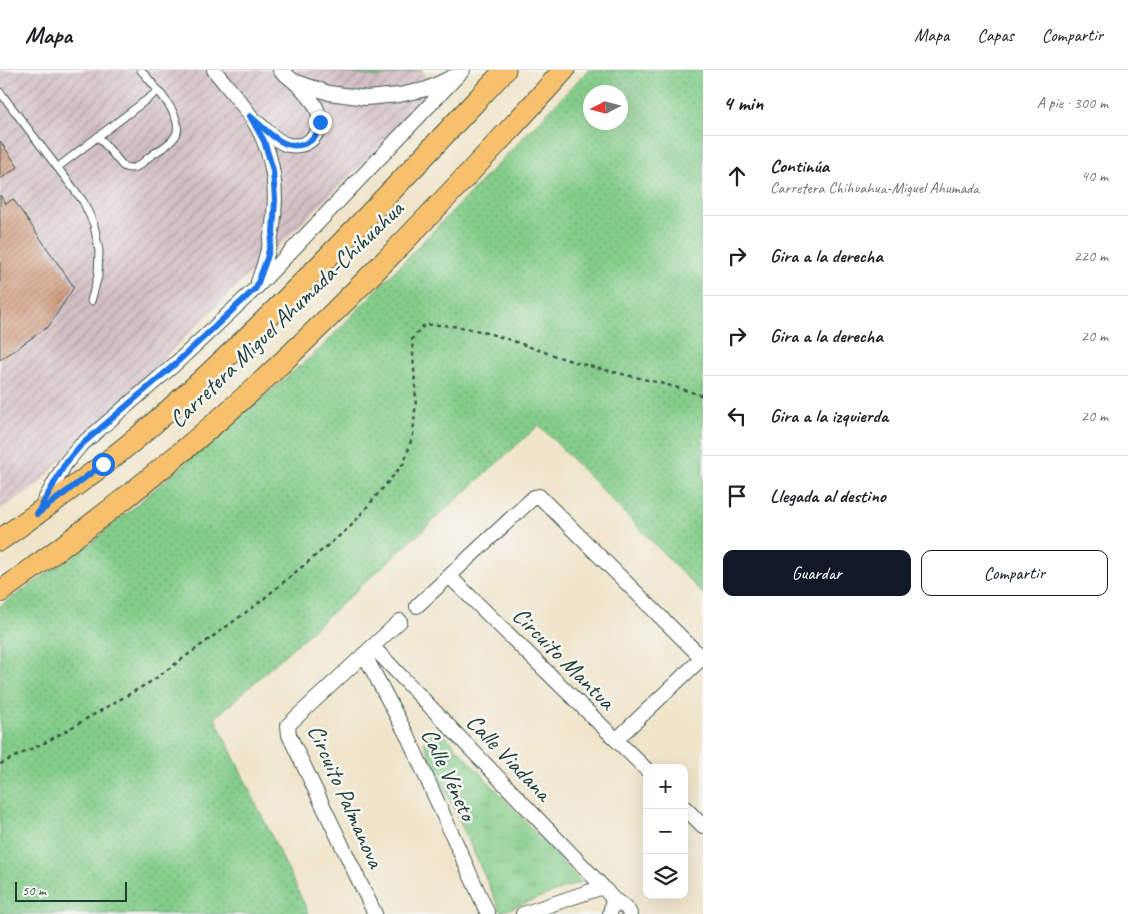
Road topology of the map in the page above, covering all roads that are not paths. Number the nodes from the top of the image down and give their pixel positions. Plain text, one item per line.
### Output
1 (141, 70) edge
2 (214, 70) edge
3 (280, 70) edge
4 (505, 70) edge
5 (564, 70) edge
6 (461, 72) edge
7 (294, 81) junction
8 (158, 91) junction
9 (0, 92) edge
10 (250, 116) junction
11 (98, 136) junction
12 (58, 167) junction
13 (256, 288) junction
14 (92, 301) dead end
15 (37, 514) junction
16 (0, 540) edge
17 (450, 577) junction
18 (0, 592) edge
19 (417, 606) dead end
20 (400, 621) dead end
21 (368, 650) junction
22 (702, 657) edge
23 (616, 740) junction
24 (643, 766) edge
25 (603, 887) junction
26 (613, 899) junction
27 (375, 914) edge
28 (488, 914) edge
29 (523, 914) edge
30 (610, 914) edge
31 (630, 914) edge

1 - 8 lane
2 - 10 street
3 - 7 street
4 - 15 main road
5 - 18 main road, Carretera Miguel Ahumada-Chihuahua
6 - 7 street
6 - 13 street
7 - 10 street
8 - 11 lane
8 - 11 lane
9 - 12 lane
10 - 13 street
11 - 12 lane
12 - 14 lane
13 - 15 street
15 - 16 main road
17 - 19 street
17 - 22 street
17 - 23 street, Circuito Mantua
20 - 21 street, Circuito Palmanova
21 - 25 street, Calle Viadana
21 - 27 street, Circuito Palmanova
21 - 28 street, Calle Véneto
22 - 23 street
23 - 24 street, Circuito Mantua
25 - 26 street, Calle Viadana
25 - 29 street
26 - 30 street
26 - 31 street, Calle Viadana

